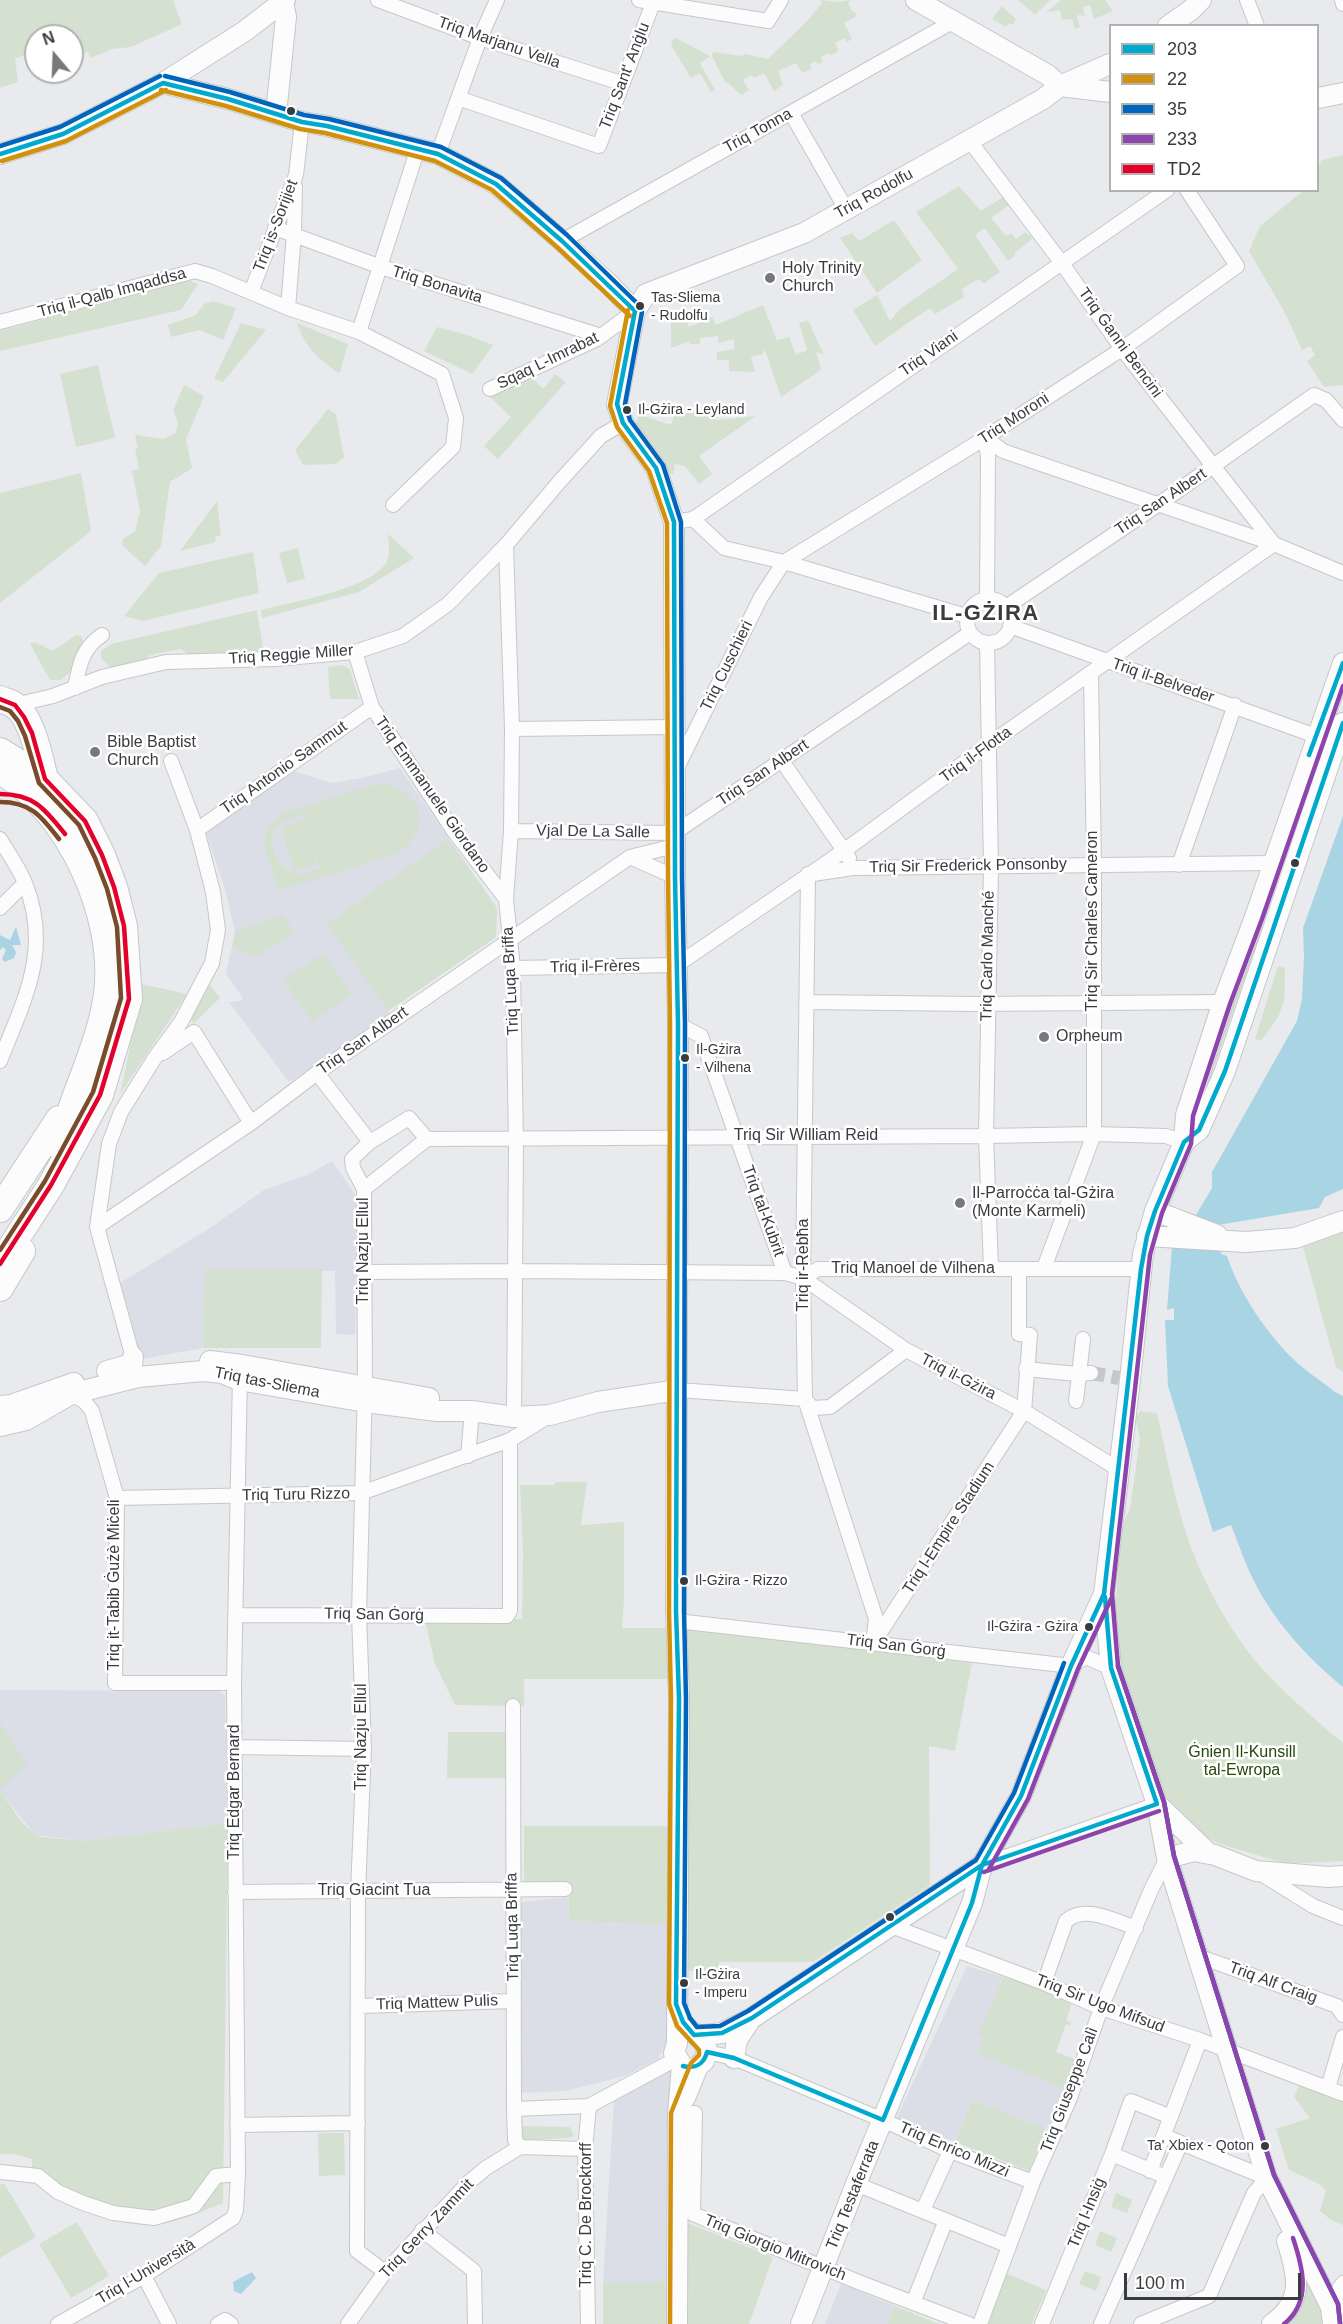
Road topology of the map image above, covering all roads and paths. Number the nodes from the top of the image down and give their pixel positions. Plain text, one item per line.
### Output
1 (378, 0) edge
2 (497, 0) edge
3 (639, 0) edge
4 (781, 0) edge
5 (916, 0) edge
6 (1201, 0) edge
7 (1247, 0) edge
8 (284, 1) edge
9 (653, 3) junction
10 (954, 21) junction
11 (1171, 24) edge
12 (1256, 24) edge
13 (480, 38) junction
14 (1109, 64) edge
15 (163, 83) junction
16 (621, 83) junction
17 (1060, 86) junction
18 (1109, 92) edge
19 (1343, 93) edge
20 (458, 98) junction
21 (1319, 98) edge
22 (791, 113) junction
23 (276, 114) junction
24 (302, 122) junction
25 (969, 140) junction
26 (418, 148) junction
27 (0, 154) edge
28 (438, 154) junction
29 (296, 175) junction
30 (1164, 192) edge
31 (1188, 192) edge
32 (846, 209) junction
33 (275, 228) junction
34 (294, 234) junction
35 (562, 241) junction
36 (1061, 262) junction
37 (381, 267) junction
38 (251, 292) junction
39 (288, 308) junction
40 (634, 311) junction
41 (0, 322) edge
42 (359, 332) junction
43 (601, 336) junction
44 (1122, 349) junction
45 (490, 389) dead end
46 (1343, 420) edge
47 (623, 423) junction
48 (985, 438) junction
49 (1213, 467) junction
50 (1159, 504) junction
51 (393, 505) dead end
52 (684, 521) junction
53 (1274, 544) junction
54 (506, 545) junction
55 (784, 562) junction
56 (1343, 573) edge
57 (987, 598) junction
58 (1006, 607) junction
59 (966, 616) junction
60 (1010, 626) junction
61 (970, 633) junction
62 (102, 635) dead end
63 (987, 643) junction
64 (355, 652) junction
65 (1107, 662) junction
66 (1343, 663) edge
67 (1091, 674) junction
68 (75, 688) junction
69 (53, 696) junction
70 (8, 702) edge
71 (1235, 705) junction
72 (372, 707) junction
73 (1343, 723) edge
74 (675, 728) junction
75 (512, 729) junction
76 (32, 733) junction
77 (1316, 736) junction
78 (988, 745) junction
79 (0, 751) edge
80 (171, 761) dead end
81 (782, 761) junction
82 (0, 771) edge
83 (675, 772) junction
84 (43, 791) junction
85 (0, 794) edge
86 (197, 830) junction
87 (511, 831) junction
88 (670, 837) junction
89 (0, 839) edge
90 (845, 850) junction
91 (630, 857) junction
92 (1272, 863) junction
93 (1094, 865) junction
94 (1179, 865) junction
95 (991, 867) junction
96 (853, 868) junction
97 (808, 874) junction
98 (675, 877) junction
99 (25, 883) junction
100 (506, 899) junction
101 (0, 908) edge
102 (509, 941) junction
103 (677, 965) junction
104 (513, 968) junction
105 (129, 999) junction
106 (806, 1002) junction
107 (1223, 1002) junction
108 (1093, 1003) junction
109 (987, 1004) junction
110 (678, 1024) junction
111 (154, 1059) junction
112 (0, 1062) edge
113 (317, 1073) junction
114 (78, 1088) junction
115 (251, 1123) junction
116 (1094, 1134) junction
117 (736, 1136) junction
118 (805, 1136) junction
119 (986, 1136) junction
120 (677, 1137) junction
121 (427, 1139) junction
122 (516, 1139) junction
123 (1184, 1142) junction
124 (370, 1143) junction
125 (364, 1188) junction
126 (0, 1209) edge
127 (1155, 1211) junction
128 (1343, 1221) edge
129 (98, 1227) junction
130 (1179, 1230) junction
131 (0, 1233) edge
132 (1147, 1236) junction
133 (0, 1264) edge
134 (991, 1268) junction
135 (1044, 1268) junction
136 (1141, 1269) junction
137 (1019, 1270) junction
138 (515, 1271) junction
139 (364, 1272) junction
140 (678, 1273) junction
141 (785, 1273) junction
142 (803, 1278) junction
143 (0, 1288) edge
144 (1083, 1339) dead end
145 (906, 1350) junction
146 (134, 1364) junction
147 (1026, 1369) junction
148 (241, 1372) junction
149 (1084, 1374) junction
150 (68, 1390) junction
151 (678, 1390) junction
152 (365, 1394) junction
153 (805, 1399) junction
154 (1076, 1401) dead end
155 (0, 1406) edge
156 (472, 1411) junction
157 (1024, 1411) junction
158 (550, 1415) junction
159 (514, 1417) junction
160 (0, 1426) edge
161 (510, 1440) junction
162 (468, 1456) junction
163 (1118, 1469) junction
164 (361, 1493) junction
165 (238, 1496) junction
166 (117, 1498) junction
167 (1104, 1594) junction
168 (235, 1615) junction
169 (359, 1615) junction
170 (677, 1621) junction
171 (873, 1643) junction
172 (1071, 1666) junction
173 (1111, 1668) junction
174 (234, 1683) junction
175 (513, 1706) dead end
176 (235, 1747) junction
177 (364, 1749) junction
178 (1157, 1804) junction
179 (1209, 1854) junction
180 (1167, 1858) junction
181 (982, 1865) junction
182 (1256, 1870) junction
183 (1343, 1876) edge
184 (565, 1889) dead end
185 (513, 1890) junction
186 (943, 1891) junction
187 (235, 1892) junction
188 (358, 1892) junction
189 (972, 1903) junction
190 (1343, 1917) edge
191 (891, 1926) junction
192 (1136, 1928) junction
193 (953, 1949) junction
194 (1198, 1956) junction
195 (1044, 1983) junction
196 (514, 2001) junction
197 (359, 2006) junction
198 (1101, 2008) junction
199 (1343, 2015) edge
200 (752, 2018) junction
201 (1343, 2037) edge
202 (1200, 2040) junction
203 (690, 2051) junction
204 (1229, 2053) junction
205 (734, 2058) junction
206 (1328, 2088) junction
207 (1343, 2094) edge
208 (589, 2106) junction
209 (514, 2109) junction
210 (678, 2114) junction
211 (1171, 2117) junction
212 (883, 2120) junction
213 (358, 2124) junction
214 (237, 2126) junction
215 (1164, 2136) junction
216 (1181, 2143) junction
217 (520, 2147) junction
218 (585, 2149) junction
219 (950, 2151) junction
220 (1112, 2154) junction
221 (1150, 2171) junction
222 (0, 2172) edge
223 (238, 2174) junction
224 (1167, 2177) junction
225 (1267, 2178) junction
226 (1034, 2182) junction
227 (856, 2184) junction
228 (923, 2210) junction
229 (233, 2218) joint
230 (946, 2220) junction
231 (422, 2230) junction
232 (1009, 2246) junction
233 (824, 2268) junction
234 (385, 2272) junction
235 (144, 2276) junction
236 (1317, 2282) junction
237 (1342, 2284) edge
238 (913, 2303) junction
239 (1343, 2318) edge
240 (355, 2322) edge
241 (58, 2324) edge
242 (169, 2324) edge
243 (475, 2324) edge
244 (588, 2324) edge
245 (678, 2324) edge
246 (801, 2324) edge
247 (969, 2324) edge
248 (980, 2324) edge
249 (1042, 2324) edge
250 (1101, 2324) edge
251 (1141, 2324) edge
252 (1272, 2324) edge
253 (1333, 2324) edge

1 - 13 street, Triq Marjanu Vella
2 - 13 street
3 - 9 street
4 - 9 street
5 - 10 main road
6 - 11 main road
7 - 12 street
8 - 15 main road
8 - 23 main road
9 - 16 street, Triq Sant' Anġlu
10 - 17 main road
10 - 22 street, Triq Tonna
13 - 16 street, Triq Marjanu Vella
13 - 20 street
14 - 17 main road, Triq Rodolfu
15 - 23 main road
15 - 27 main road
16 - 20 street, Triq Sant' Anġlu
17 - 18 main road
17 - 25 main road, Triq Rodolfu
19 - 21 main road
20 - 28 street
22 - 32 street
22 - 35 street, Triq Tonna
23 - 24 main road
24 - 26 main road
24 - 29 street, Triq is-Sorijiet
25 - 32 main road, Triq Rodolfu
25 - 36 street, Triq Ġanni Bencini
26 - 28 main road
26 - 37 street
28 - 35 main road
29 - 33 street, Triq is-Sorijiet
29 - 34 street
30 - 36 street, Triq Viani
31 - 44 street, Triq Moroni
32 - 40 main road, Triq Rodolfu
33 - 34 street, Triq Bonavita
33 - 38 street, Triq is-Sorijiet
34 - 37 street, Triq Bonavita
34 - 39 street
35 - 40 main road
36 - 44 street, Triq Ġanni Bencini
36 - 52 street, Triq Viani
37 - 42 street
37 - 43 street, Triq Bonavita
38 - 39 street, Triq il-Qalb Imqaddsa
38 - 41 street, Triq il-Qalb Imqaddsa
39 - 42 street, Triq il-Qalb Imqaddsa
40 - 43 street, Sqaq L-Imrabat
40 - 47 main road
42 - 51 street, Triq il-Qalb Imqaddsa
43 - 45 street, Sqaq L-Imrabat
44 - 48 street, Triq Moroni
44 - 49 street, Triq Ġanni Bencini
46 - 49 street, Triq San Albert
47 - 52 main road
47 - 54 street, Triq Reggie Miller
48 - 50 street
48 - 55 street, Triq Moroni
48 - 57 street
49 - 50 street, Triq San Albert
49 - 53 street, Triq Ġanni Bencini
50 - 53 street
50 - 58 street, Triq San Albert
52 - 55 street
52 - 74 main road
53 - 56 street
53 - 65 street, Triq il-Flotta
54 - 64 street, Triq Reggie Miller
54 - 75 street, Triq Luqa Briffa
55 - 59 street
55 - 83 street, Triq Cuschieri
57 - 58 street
57 - 59 street
58 - 60 street
59 - 61 street
60 - 63 street
60 - 65 street, Triq il-Belveder
61 - 63 street
61 - 81 street, Triq San Albert
62 - 68 street
63 - 78 street, Triq Carlo Manché
64 - 68 street, Triq Reggie Miller
64 - 72 street, Triq Emmanuele Giordano
65 - 67 street, Triq il-Flotta
65 - 71 street, Triq il-Belveder
66 - 77 main road
67 - 78 street, Triq il-Flotta
67 - 93 street, Triq Sir Charles Cameron
68 - 69 street, Triq Reggie Miller
69 - 70 street, Triq Reggie Miller
69 - 76 street
70 - 76 highway
71 - 77 street, Triq il-Belveder
71 - 94 street
72 - 86 street, Triq Antonio Sammut
72 - 100 street, Triq Emmanuele Giordano
73 - 123 main road
74 - 75 street
74 - 83 main road
75 - 87 street, Triq Luqa Briffa
76 - 84 highway
77 - 92 main road
78 - 90 street, Triq il-Flotta
78 - 95 street, Triq Carlo Manché
79 - 84 highway
80 - 86 street
81 - 88 street, Triq San Albert
81 - 90 street
82 - 84 highway
83 - 88 main road
84 - 85 highway
84 - 105 highway
84 - 114 highway
86 - 111 street
87 - 88 street, Vjal De La Salle
87 - 100 street, Triq Luqa Briffa
88 - 91 street, Triq San Albert
88 - 91 street, Triq San Albert
88 - 98 main road
89 - 99 street
90 - 96 street
90 - 97 street, Triq il-Flotta
91 - 98 street
91 - 102 street, Triq San Albert
92 - 94 street, Triq Sir Frederick Ponsonby
92 - 107 main road
93 - 94 street, Triq Sir Frederick Ponsonby
93 - 95 street, Triq Sir Frederick Ponsonby
93 - 108 street, Triq Sir Charles Cameron
95 - 96 street, Triq Sir Frederick Ponsonby
95 - 109 street, Triq Carlo Manché
96 - 97 street, Triq Sir Frederick Ponsonby
97 - 103 street, Triq il-Flotta
97 - 106 street, Triq ir-Rebħa
98 - 103 main road
99 - 101 street
99 - 112 street
100 - 102 street, Triq Luqa Briffa
102 - 104 street, Triq Luqa Briffa
102 - 113 street, Triq San Albert
103 - 104 street, Triq il-Frères
103 - 110 main road
104 - 122 street, Triq Luqa Briffa
105 - 133 highway
105 - 143 highway
106 - 109 street
106 - 118 street, Triq ir-Rebħa
107 - 108 street
107 - 123 main road
108 - 109 street
108 - 116 street, Triq Sir Charles Cameron
109 - 119 street, Triq Carlo Manché
110 - 117 street, Triq tal-Kubrit
110 - 120 main road
111 - 115 street
111 - 129 street
113 - 115 street, Triq San Albert
113 - 124 street
114 - 126 highway
114 - 131 highway
115 - 129 street, Triq San Albert
116 - 119 street, Triq Sir William Reid
116 - 123 street, Triq Sir William Reid
116 - 135 street, Triq Sir Charles Cameron
117 - 118 street, Triq Sir William Reid
117 - 120 street, Triq Sir William Reid
117 - 141 street, Triq tal-Kubrit
118 - 119 street, Triq Sir William Reid
118 - 142 street, Triq ir-Rebħa
119 - 134 street, Triq Carlo Manché
120 - 122 street, Triq Sir William Reid
120 - 140 main road
121 - 122 street, Triq Sir William Reid
121 - 124 street
121 - 125 street
122 - 138 street, Triq Luqa Briffa
123 - 127 main road
124 - 125 street
125 - 139 street, Triq Nazju Ellul
127 - 130 main road
127 - 132 main road
128 - 130 main road
129 - 146 street
130 - 132 main road
132 - 136 main road
134 - 137 street, Triq Manoel de Vilhena
134 - 142 street, Triq Manoel de Vilhena
135 - 136 street, Triq Manoel de Vilhena
135 - 137 street, Triq Manoel de Vilhena
136 - 163 main road
137 - 147 street
138 - 139 street
138 - 140 street
138 - 159 street, Triq Luqa Briffa
139 - 152 street, Triq Nazju Ellul
140 - 141 street
140 - 151 main road
141 - 142 street
142 - 145 street, Triq il-Gżira
142 - 153 street, Triq ir-Rebħa
144 - 149 street
145 - 153 street, Triq tas-Sliema
145 - 157 street, Triq il-Gżira
146 - 148 main road, Triq tas-Sliema
146 - 150 main road, Triq tas-Sliema
147 - 149 street
147 - 157 street
148 - 150 main road, Triq tas-Sliema
148 - 152 main road, Triq tas-Sliema
148 - 165 street, Triq Edgar Bernard
149 - 154 street
150 - 155 main road, Triq tas-Sliema
150 - 160 main road, Triq tas-Sliema
150 - 166 street, Triq it-Tabib Ġużè Miċeli
151 - 153 street, Triq tas-Sliema
151 - 158 main road, Triq tas-Sliema
151 - 170 main road
152 - 156 main road, Triq tas-Sliema
152 - 164 street, Triq Nazju Ellul
153 - 171 street, Triq ir-Rebħa
156 - 159 main road, Triq tas-Sliema
156 - 162 street
157 - 163 street, Triq il-Gżira
157 - 171 street, Triq l-Empire Stadium
158 - 159 main road, Triq tas-Sliema
158 - 161 street, Triq Turu Rizzo
161 - 162 street, Triq Turu Rizzo
161 - 169 street, Triq San Ġorġ
162 - 164 street, Triq Turu Rizzo
163 - 167 main road
164 - 165 street, Triq Turu Rizzo
164 - 169 street, Triq Nazju Ellul
165 - 166 street, Triq Turu Rizzo
165 - 168 street, Triq Edgar Bernard
166 - 174 street, Triq it-Tabib Ġużè Miċeli
167 - 172 main road
167 - 173 main road
168 - 169 street, Triq San Ġorġ
168 - 174 street, Triq Edgar Bernard
169 - 177 street, Triq Nazju Ellul
170 - 171 street, Triq San Ġorġ
170 - 203 main road
171 - 172 street, Triq San Ġorġ
172 - 173 street, Triq San Ġorġ
172 - 181 main road
173 - 178 main road
174 - 176 street, Triq Edgar Bernard
175 - 185 street, Triq Luqa Briffa
176 - 177 street
176 - 187 street, Triq Edgar Bernard
177 - 188 street, Triq Nazju Ellul
178 - 179 main road
178 - 180 main road
178 - 181 street
179 - 180 main road
179 - 182 main road
180 - 192 street, Triq Giuseppe Calì
180 - 194 main road
181 - 186 main road
181 - 189 main road, Triq Testaferrata
182 - 183 main road
182 - 190 street
184 - 185 street, Triq Giacint Tua
185 - 188 street, Triq Giacint Tua
185 - 196 street, Triq Luqa Briffa
186 - 189 main road
186 - 191 main road
187 - 188 street, Triq Giacint Tua
187 - 214 street, Triq Edgar Bernard
188 - 197 street, Triq Nazju Ellul
189 - 193 main road, Triq Testaferrata
191 - 193 street, Triq Sir Ugo Mifsud
191 - 200 main road
192 - 195 street
192 - 198 street, Triq Giuseppe Calì
193 - 195 street, Triq Sir Ugo Mifsud
193 - 212 main road, Triq Testaferrata
194 - 199 street, Triq Alf Craig
194 - 204 main road
195 - 198 street, Triq Sir Ugo Mifsud
196 - 197 street, Triq Mattew Pulis
196 - 209 street, Triq Luqa Briffa
197 - 213 street, Triq Nazju Ellul
198 - 202 street, Triq Sir Ugo Mifsud
198 - 226 street, Triq Giuseppe Calì
200 - 203 main road
200 - 205 main road
201 - 206 street
202 - 204 street, Triq Sir Ugo Mifsud
202 - 211 street
203 - 205 street, Triq Enrico Mizzi
203 - 208 street
203 - 210 main road
204 - 206 street, Triq Sir Ugo Mifsud
204 - 225 main road
205 - 212 street, Triq Enrico Mizzi
206 - 207 street, Triq Sir Ugo Mifsud
208 - 209 street
208 - 218 street, Triq C. De Brocktorff
209 - 217 street, Triq Luqa Briffa
210 - 233 street, Triq Giorgio Mitrovich
210 - 245 main road
211 - 215 street
211 - 220 street, Triq l-Insiġ
212 - 219 street, Triq Enrico Mizzi
212 - 227 main road, Triq Testaferrata
213 - 214 street
213 - 234 street, Triq Nazju Ellul
214 - 223 street, Triq Edgar Bernard
215 - 216 street
215 - 221 street
216 - 224 street
216 - 225 street
217 - 218 street
217 - 231 street, Triq Gerry Zammit
218 - 244 street, Triq C. De Brocktorff
219 - 226 street, Triq Enrico Mizzi
219 - 228 street
220 - 221 street
220 - 249 street, Triq l-Insiġ
221 - 224 street
222 - 223 street
223 - 229 street, Triq Edgar Bernard
224 - 250 street
225 - 236 main road
225 - 251 street
225 - 252 main road
226 - 232 street, Triq Giuseppe Calì
227 - 228 street
227 - 233 main road, Triq Testaferrata
228 - 230 street
229 - 235 street, Triq l-Università
230 - 232 street
230 - 238 street
231 - 234 street, Triq Gerry Zammit
231 - 243 street
232 - 248 street, Triq Giuseppe Calì
233 - 238 street, Triq Giorgio Mitrovich
233 - 246 main road, Triq Testaferrata
234 - 240 street, Triq Gerry Zammit
235 - 241 street, Triq l-Università
235 - 242 street
236 - 237 street
236 - 253 main road
237 - 239 street
238 - 247 street, Triq Giorgio Mitrovich

